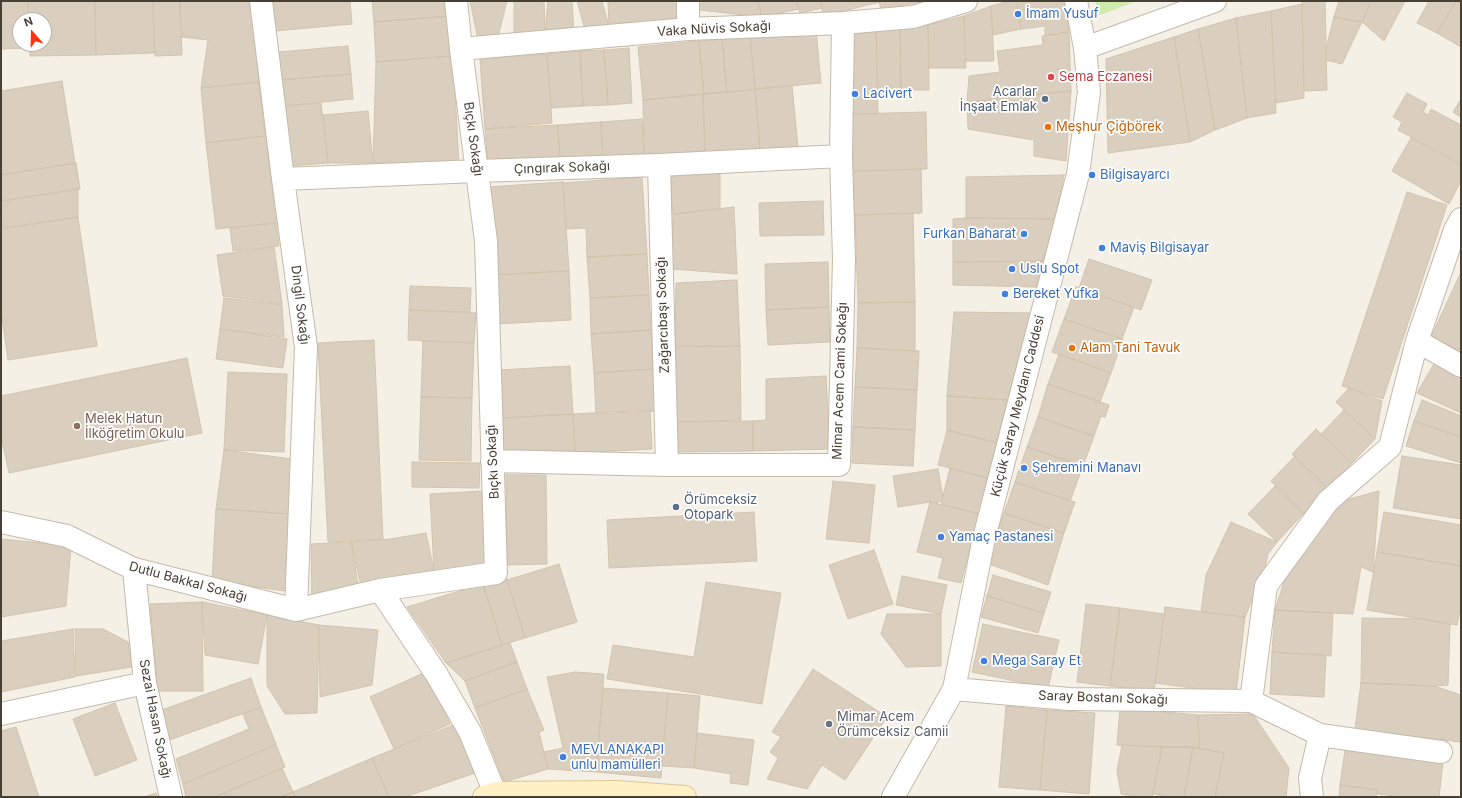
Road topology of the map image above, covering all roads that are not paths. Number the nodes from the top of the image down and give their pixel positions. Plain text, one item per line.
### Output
1 (261, 1) edge
2 (456, 1) edge
3 (688, 1) edge
4 (966, 1) edge
5 (1076, 1) edge
6 (1214, 1) edge
7 (843, 23) junction
8 (688, 29) junction
9 (1086, 48) junction
10 (461, 49) junction
11 (841, 156) junction
12 (658, 165) junction
13 (477, 171) junction
14 (283, 180) junction
15 (1461, 219) edge
16 (1417, 341) junction
17 (1461, 366) edge
18 (492, 461) junction
19 (667, 466) junction
20 (1, 522) edge
21 (134, 569) junction
22 (380, 590) junction
23 (296, 610) junction
24 (145, 683) junction
25 (954, 689) junction
26 (1251, 701) junction
27 (1, 714) edge
28 (1320, 735) junction
29 (1441, 752) dead end
30 (489, 795) edge
31 (171, 797) edge
32 (685, 797) edge
33 (892, 797) edge
34 (1312, 797) edge

1 - 14 street, Dingil Sokağı
2 - 10 street, Bıçkı Sokağı
3 - 8 street
4 - 7 street, Vaka Nüvis Sokağı
5 - 9 street, Küçük Saray Meydanı Caddesi
6 - 9 street
7 - 8 street, Vaka Nüvis Sokağı
7 - 11 street, Mimar Acem Cami Sokağı
8 - 10 street, Vaka Nüvis Sokağı
9 - 25 street, Küçük Saray Meydanı Caddesi
10 - 13 street, Bıçkı Sokağı
11 - 12 street, Çıngırak Sokağı
11 - 19 street, Mimar Acem Cami Sokağı
12 - 13 street, Çıngırak Sokağı
12 - 19 street, Zağarcıbaşı Sokağı
13 - 14 street, Çıngırak Sokağı
13 - 18 street, Bıçkı Sokağı
14 - 23 street, Dingil Sokağı
15 - 16 street
16 - 17 street
16 - 26 street
18 - 19 street, Mimar Acem Cami Sokağı
18 - 22 street, Bıçkı Sokağı
20 - 21 street, Dutlu Bakkal Sokağı
21 - 23 street, Dutlu Bakkal Sokağı
21 - 24 street, Sezai Hasan Sokağı
22 - 23 street, Dutlu Bakkal Sokağı
22 - 30 street
24 - 27 street
24 - 31 street, Sezai Hasan Sokağı
25 - 26 street, Saray Bostanı Sokağı
25 - 33 street, Küçük Saray Meydanı Caddesi
26 - 28 street
28 - 29 street
28 - 34 street
30 - 32 main road

